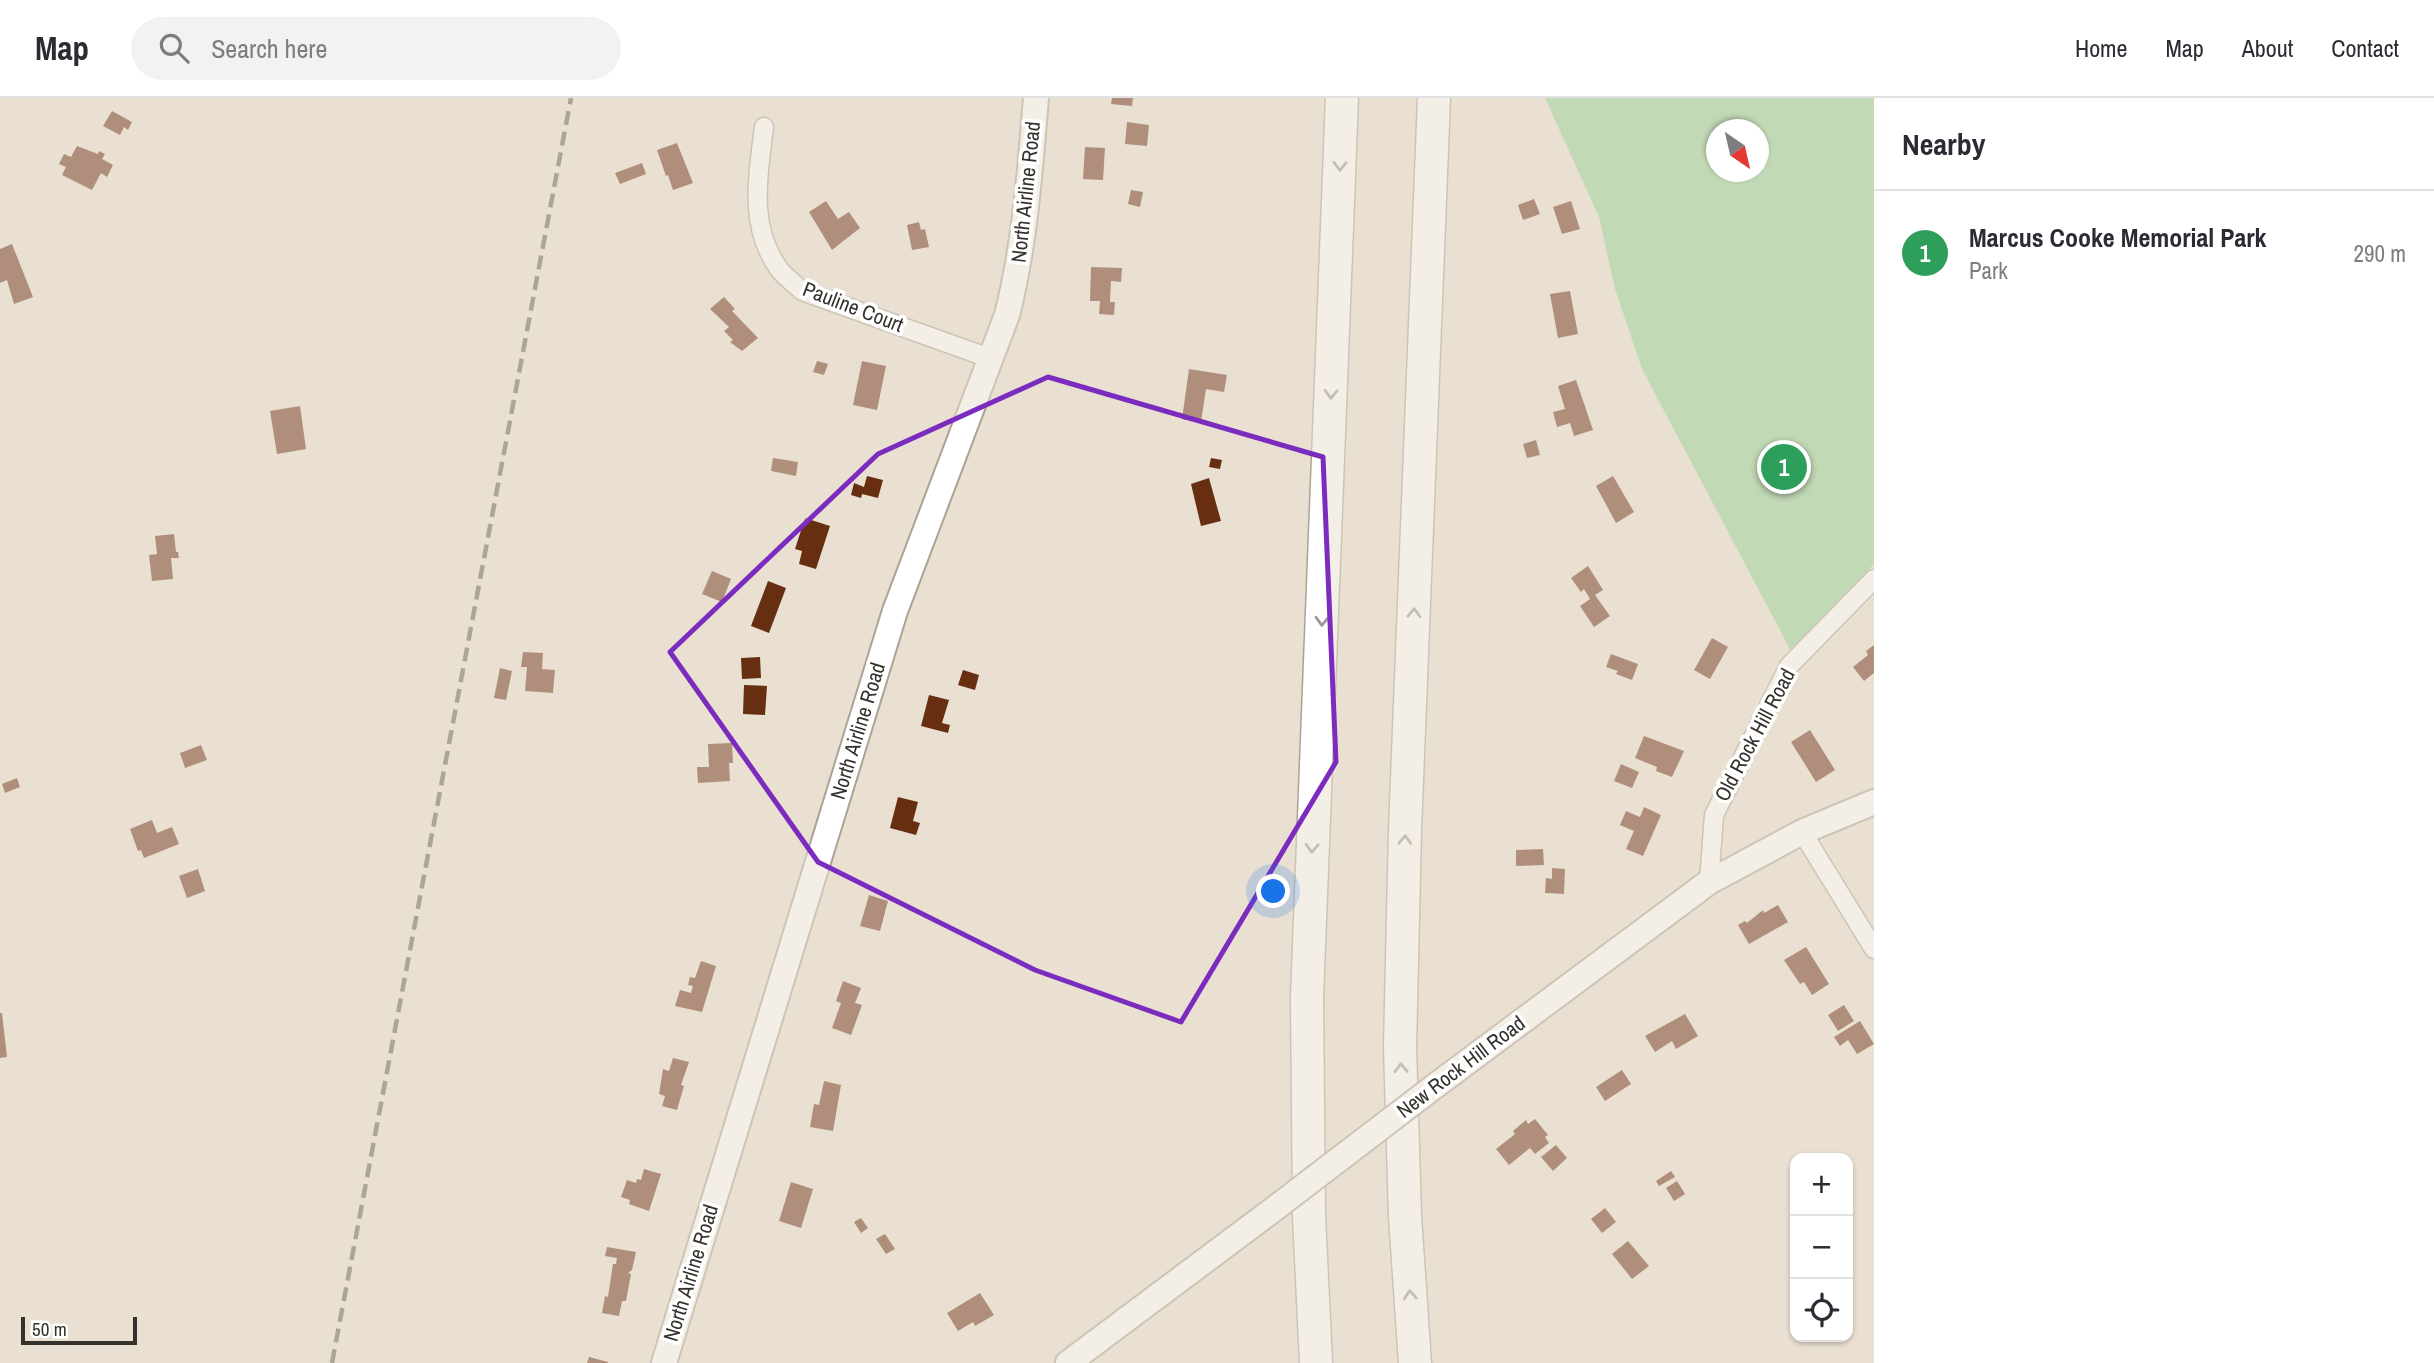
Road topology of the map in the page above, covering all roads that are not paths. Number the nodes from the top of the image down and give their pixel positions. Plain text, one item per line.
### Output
1 (1036, 98) edge
2 (1342, 98) edge
3 (1434, 98) edge
4 (764, 127) dead end
5 (992, 359) junction
6 (1874, 579) edge
7 (1874, 802) edge
8 (1802, 832) junction
9 (1709, 882) junction
10 (1874, 949) edge
11 (664, 1363) edge
12 (1068, 1363) edge
13 (1316, 1363) edge
14 (1415, 1363) edge

1 - 5 main road, North Airline Road
2 -> 13 highway
14 -> 3 highway
4 - 5 street, Pauline Court
5 - 11 main road, North Airline Road
6 - 9 street, Old Rock Hill Road
7 - 8 main road, New Rock Hill Road
8 - 9 main road, New Rock Hill Road
8 - 10 street
9 - 12 main road, New Rock Hill Road, bridge

